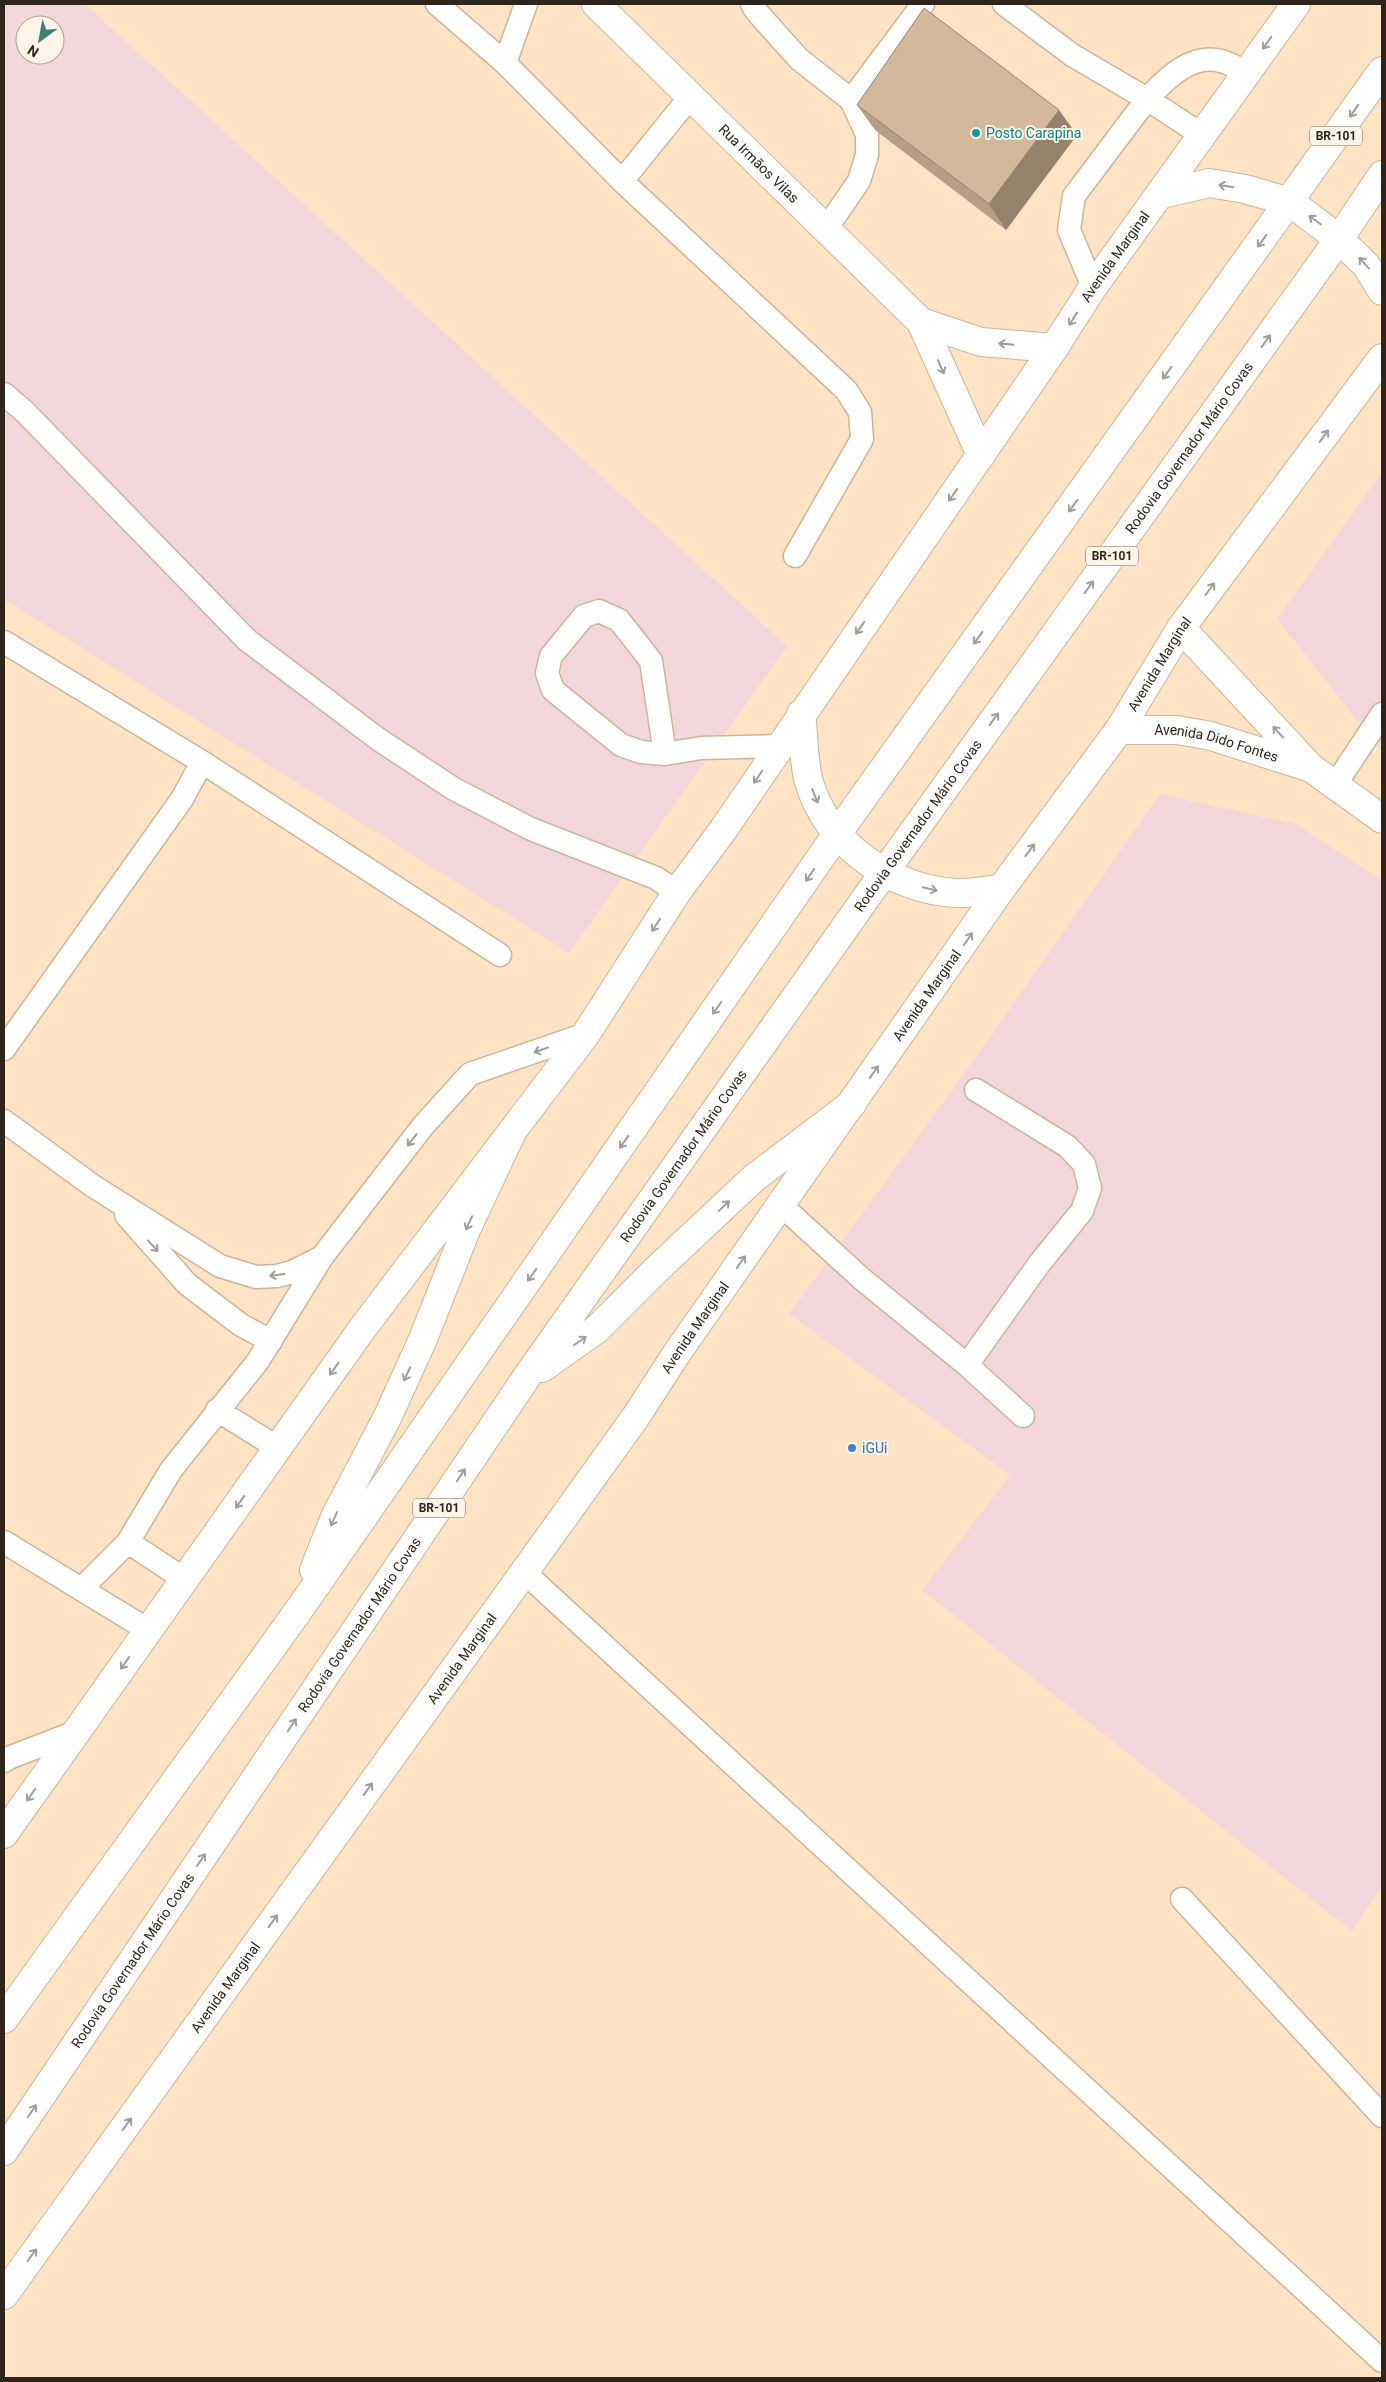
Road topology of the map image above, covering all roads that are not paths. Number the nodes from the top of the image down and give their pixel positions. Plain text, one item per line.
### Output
1 (437, 4) edge
2 (526, 4) edge
3 (596, 4) edge
4 (752, 4) edge
5 (923, 4) edge
6 (1004, 4) edge
7 (1296, 4) edge
8 (504, 63) junction
9 (1382, 71) edge
10 (1247, 73) junction
11 (690, 97) junction
12 (1147, 99) junction
13 (851, 100) junction
14 (1202, 135) junction
15 (1382, 174) edge
16 (622, 181) junction
17 (1162, 194) junction
18 (1290, 202) junction
19 (826, 229) junction
20 (1339, 239) junction
21 (1093, 287) junction
22 (1382, 291) edge
23 (921, 322) junction
24 (1054, 348) junction
25 (1382, 358) edge
26 (4, 394) edge
27 (981, 455) junction
28 (794, 556) dead end
29 (1181, 628) junction
30 (4, 642) edge
31 (801, 714) junction
32 (1382, 714) edge
33 (1119, 730) junction
34 (779, 746) junction
35 (666, 754) junction
36 (202, 762) junction
37 (1311, 768) junction
38 (1335, 785) junction
39 (1382, 819) edge
40 (837, 834) junction
41 (884, 872) junction
42 (1001, 889) junction
43 (677, 892) junction
44 (500, 956) dead end
45 (586, 1034) junction
46 (4, 1049) edge
47 (976, 1090) dead end
48 (852, 1104) junction
49 (4, 1121) edge
50 (512, 1132) junction
51 (110, 1196) junction
52 (781, 1205) junction
53 (322, 1257) junction
54 (271, 1341) junction
55 (967, 1365) junction
56 (526, 1378) junction
57 (217, 1410) junction
58 (1023, 1416) dead end
59 (278, 1448) junction
60 (4, 1542) edge
61 (128, 1542) junction
62 (524, 1572) junction
63 (184, 1580) junction
64 (82, 1588) junction
65 (296, 1614) junction
66 (148, 1630) junction
67 (76, 1732) junction
68 (4, 1762) edge
69 (4, 1834) edge
70 (1182, 1899) dead end
71 (4, 2019) edge
72 (1382, 2116) edge
73 (4, 2151) edge
74 (4, 2295) edge
75 (1382, 2361) edge

1 - 8 lane
2 - 8 lane
3 - 11 main road, Rua Irmãos Vilas
4 - 13 lane
5 - 13 lane
6 - 12 lane
7 -> 10 main road, Avenida Marginal
8 - 16 lane
9 -> 18 main road, BR-101
10 - 12 lane
10 - 14 main road, Avenida Marginal
11 - 16 lane
11 - 19 main road, Rua Irmãos Vilas
12 - 14 lane
12 - 21 lane
13 - 19 lane
14 - 17 main road, Avenida Marginal
15 - 20 main road, Rodovia Governador Mário Covas / BR-101
16 - 28 lane
18 -> 17 main road
17 - 21 main road, Avenida Marginal
20 -> 18 main road
18 -> 40 main road, BR-101
19 - 23 main road, Rua Irmãos Vilas
22 -> 20 main road
41 -> 20 main road, Rodovia Governador Mário Covas / BR-101
21 -> 24 main road, Avenida Marginal
24 -> 23 main road, Rua Irmãos Vilas
23 -> 27 main road, Rua Irmãos Vilas
24 - 27 main road, Avenida Marginal
29 -> 25 main road, Avenida Marginal
26 - 43 lane
27 -> 31 main road, Avenida Marginal
29 - 33 main road, Avenida Marginal
37 -> 29 main road, Avenida Dido Fontes
30 - 36 lane
31 - 34 main road, Avenida Marginal
31 -> 40 main road
32 - 38 lane
33 - 37 main road, Avenida Dido Fontes
42 -> 33 main road, Avenida Marginal
34 - 35 lane
34 -> 43 main road, Avenida Marginal
35 - 35 lane
36 - 44 lane
36 - 46 lane
37 - 38 main road, Avenida Dido Fontes
38 - 39 main road, Avenida Dido Fontes
40 - 41 main road
40 -> 65 main road, BR-101
41 -> 42 main road
41 - 56 main road, Rodovia Governador Mário Covas / BR-101
48 -> 42 main road, Avenida Marginal
43 -> 45 main road, Avenida Marginal
45 - 50 main road, Avenida Marginal
45 -> 53 lane
47 - 55 lane
48 - 52 main road, Avenida Marginal
56 -> 48 main road
49 - 51 lane
50 -> 59 main road, Avenida Marginal
50 -> 65 main road
53 -> 51 lane
51 -> 54 lane
52 - 55 lane
62 -> 52 main road, Avenida Marginal
53 - 54 lane
54 - 57 lane
55 - 58 lane
73 -> 56 main road, Rodovia Governador Mário Covas / BR-101
57 - 59 lane
57 - 61 lane
59 -> 63 main road, Avenida Marginal
60 - 64 lane
61 - 63 lane
61 - 64 lane
74 -> 62 main road, Avenida Marginal
62 - 75 lane
63 - 66 main road, Avenida Marginal
64 - 66 lane
65 - 71 main road, BR-101
66 -> 67 main road, Avenida Marginal
67 - 68 lane
67 -> 69 main road, Avenida Marginal
70 - 72 lane

